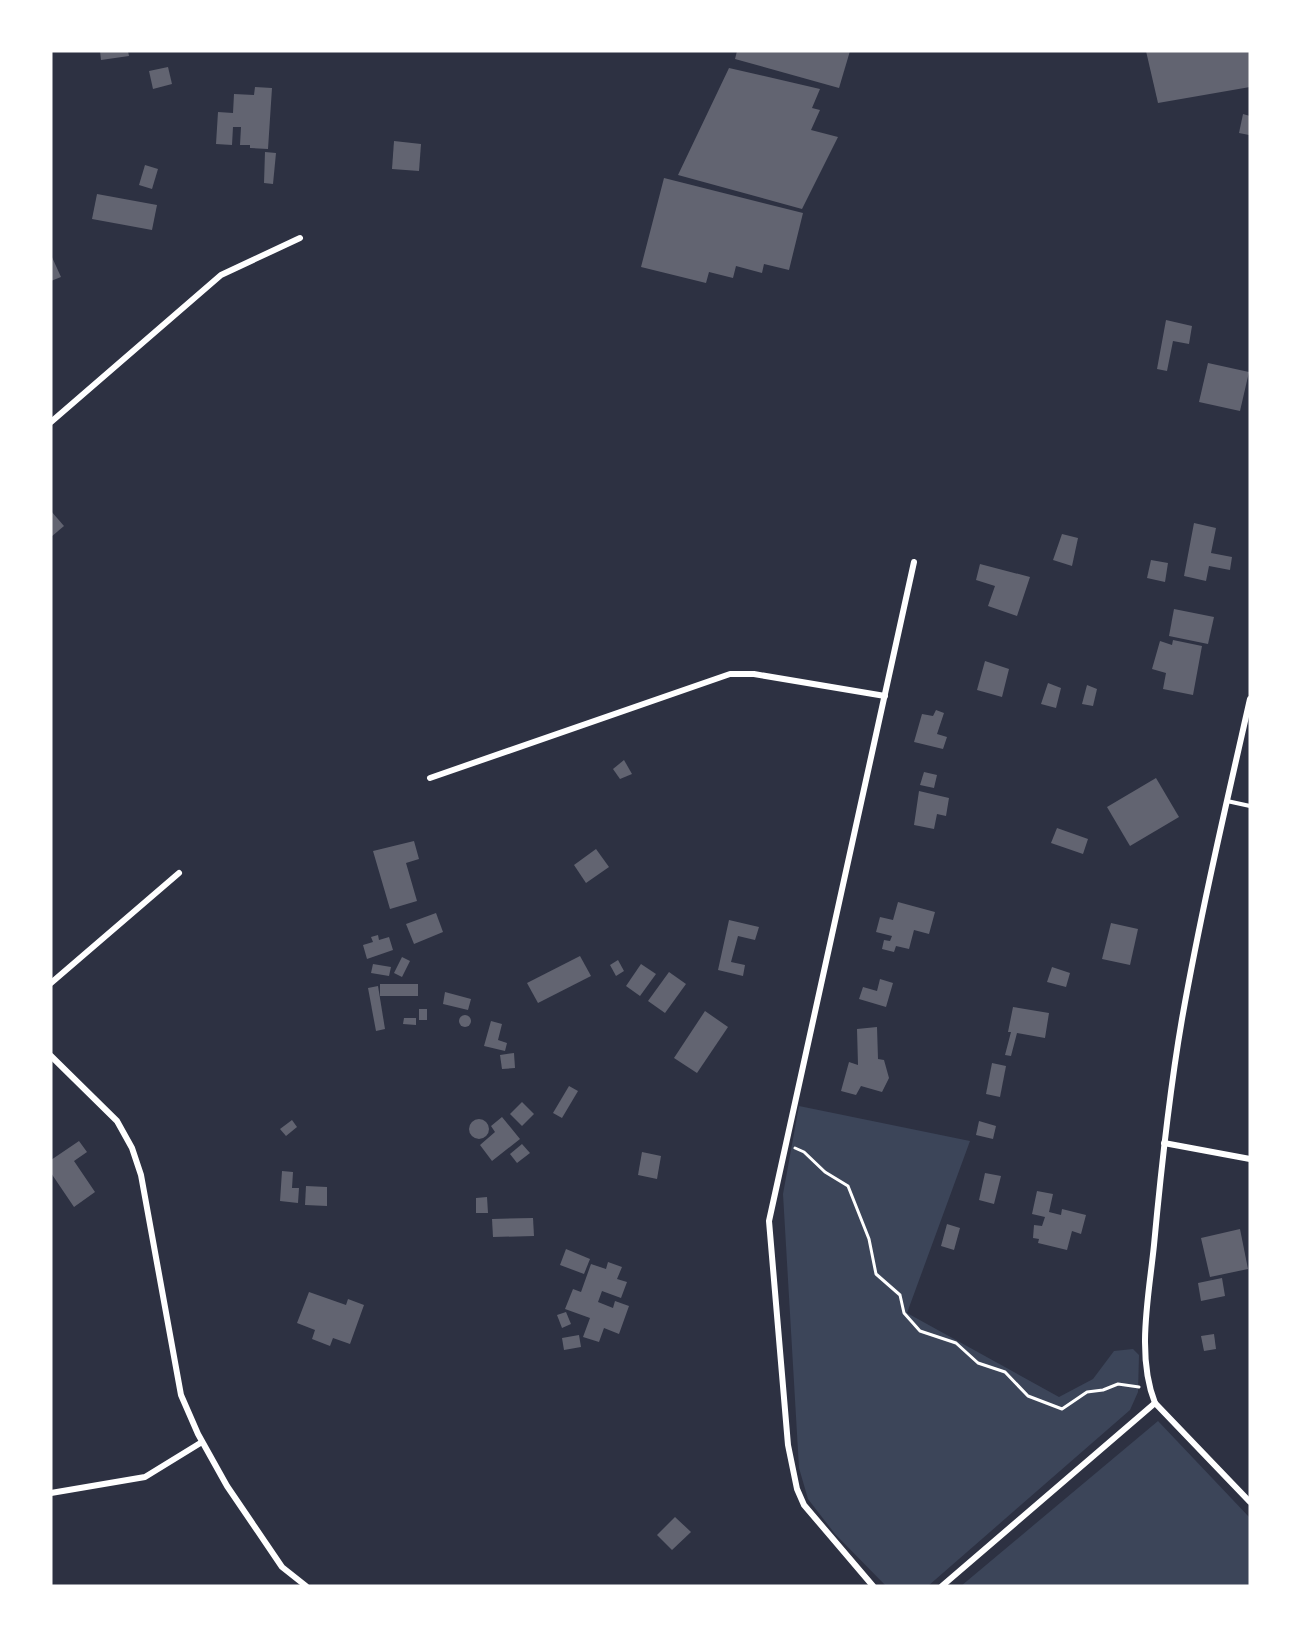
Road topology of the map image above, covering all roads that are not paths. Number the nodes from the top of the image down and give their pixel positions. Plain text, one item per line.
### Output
1 (300, 238) dead end
2 (51, 422) edge
3 (914, 562) dead end
4 (885, 696) junction
5 (1250, 699) edge
6 (430, 778) dead end
7 (1227, 801) junction
8 (1250, 806) edge
9 (179, 873) dead end
10 (51, 983) edge
11 (51, 1056) edge
12 (1164, 1143) junction
13 (1250, 1160) edge
14 (1155, 1403) junction
15 (202, 1442) junction
16 (51, 1493) edge
17 (1250, 1502) edge
18 (306, 1586) edge
19 (873, 1586) edge
20 (942, 1586) edge

1 - 2 street
3 - 4 street
4 - 6 street
4 - 19 street
5 - 7 street
7 - 8 lane
7 - 12 street
9 - 10 street
11 - 15 street
12 - 13 street
12 - 14 street
14 - 17 street
14 - 20 street
15 - 16 street
15 - 18 street

